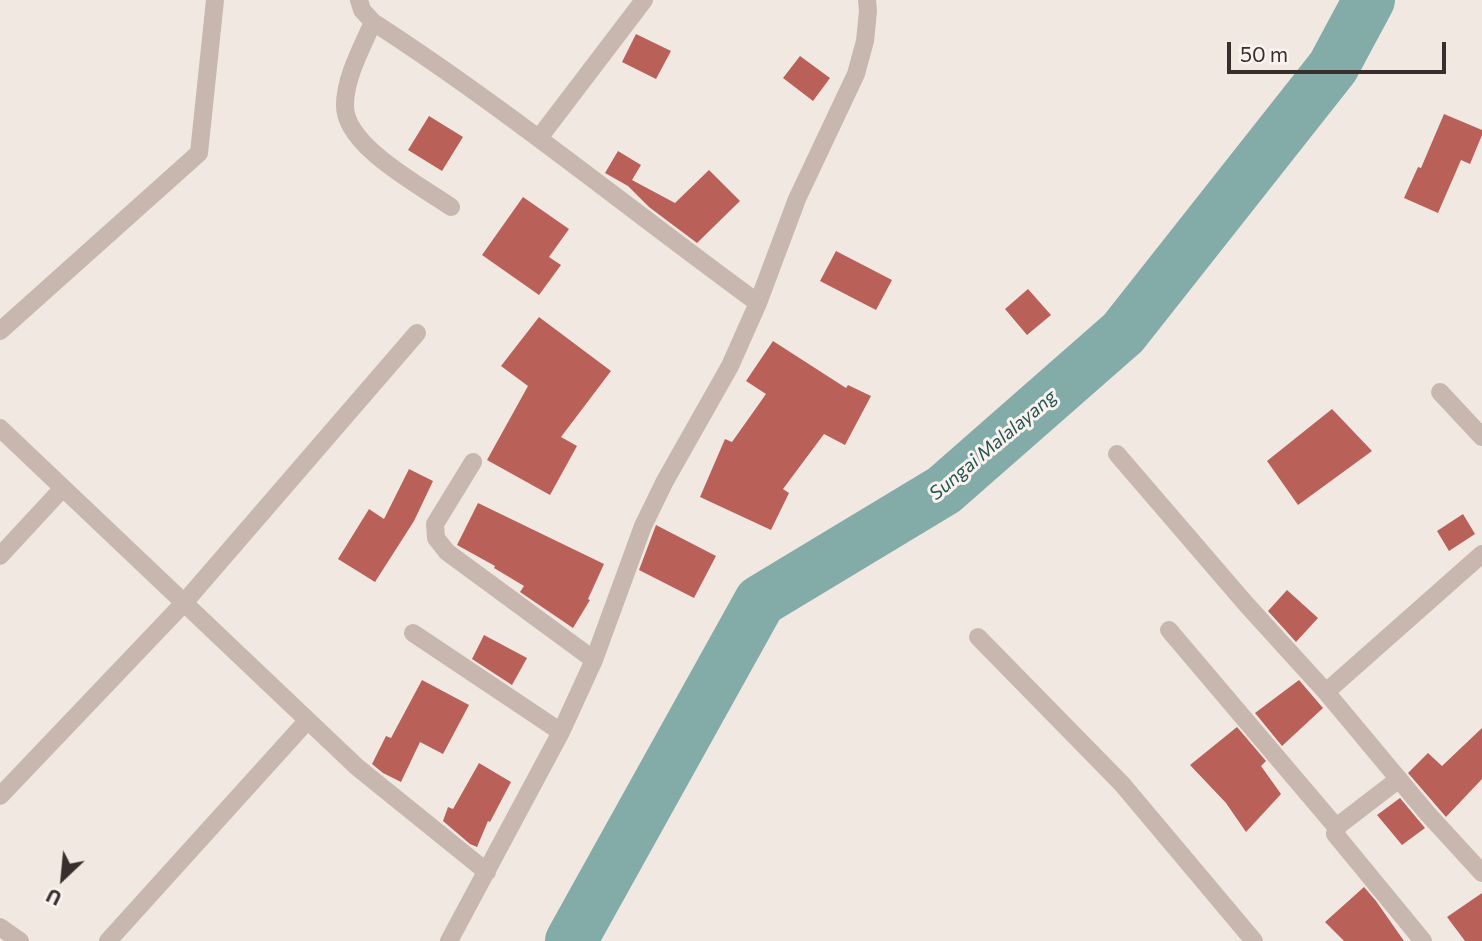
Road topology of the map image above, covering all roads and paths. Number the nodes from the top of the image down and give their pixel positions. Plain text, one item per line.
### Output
1 (215, 0) edge
2 (359, 0) edge
3 (644, 0) edge
4 (867, 0) edge
5 (373, 22) junction
6 (539, 138) junction
7 (452, 207) dead end
8 (758, 303) junction
9 (0, 331) edge
10 (417, 333) dead end
11 (1440, 392) dead end
12 (0, 428) edge
13 (1482, 437) edge
14 (1117, 454) dead end
15 (473, 463) dead end
16 (62, 489) junction
17 (1482, 554) edge
18 (0, 556) edge
19 (183, 604) junction
20 (1169, 630) dead end
21 (413, 634) dead end
22 (978, 637) dead end
23 (594, 660) junction
24 (1326, 692) junction
25 (307, 721) junction
26 (561, 732) junction
27 (1399, 779) junction
28 (0, 796) edge
29 (1337, 828) junction
30 (487, 872) junction
31 (1482, 873) edge
32 (0, 927) edge
33 (20, 941) edge
34 (108, 941) edge
35 (449, 941) edge
36 (1254, 941) edge
37 (1423, 941) edge

1 - 9 street
2 - 5 street
3 - 6 street
4 - 8 street
5 - 6 street
5 - 7 street
6 - 8 street
8 - 23 street
10 - 19 street
11 - 13 street
12 - 16 street
14 - 24 street
15 - 23 street
16 - 18 street
16 - 19 street
17 - 24 street
19 - 25 street
19 - 28 street
20 - 29 street
21 - 26 street
22 - 36 street
23 - 26 street
24 - 27 street
25 - 30 street
25 - 34 street
26 - 30 street
27 - 29 street
27 - 31 street
29 - 37 street
30 - 35 street
32 - 33 street

